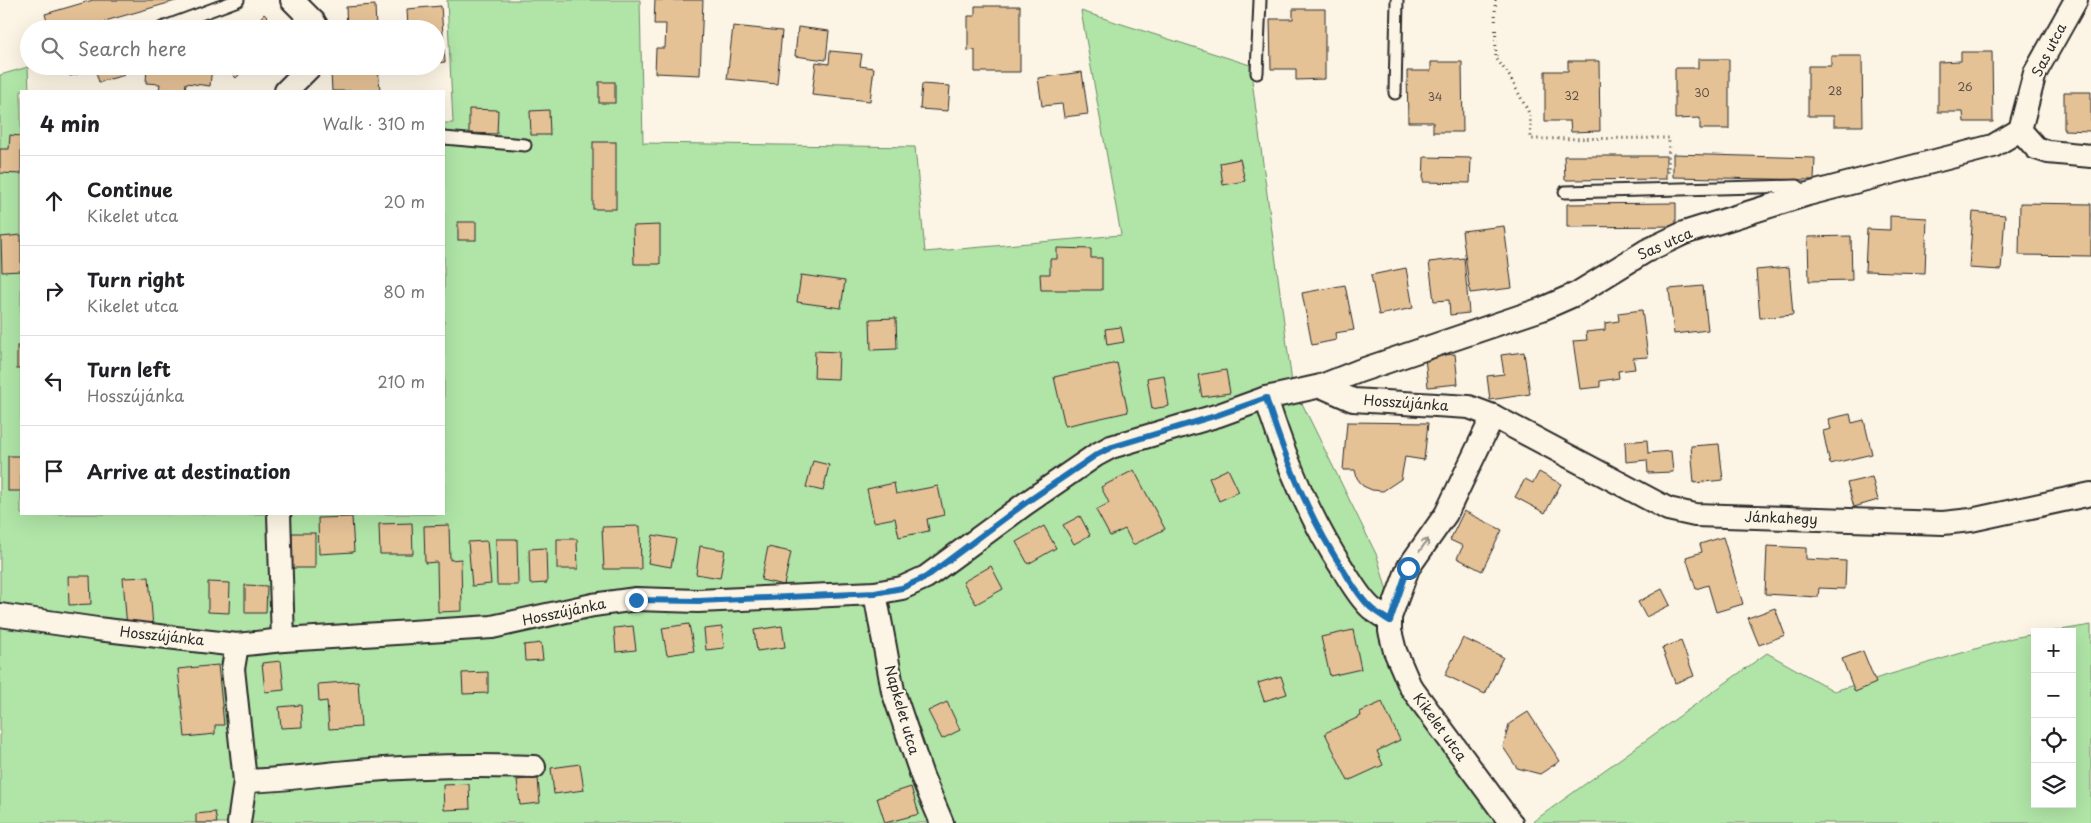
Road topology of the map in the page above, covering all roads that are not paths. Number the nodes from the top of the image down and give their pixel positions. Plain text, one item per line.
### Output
1 (238, 0) edge
2 (292, 0) edge
3 (1260, 0) edge
4 (1397, 0) edge
5 (2076, 0) edge
6 (184, 20) edge
7 (312, 20) edge
8 (1257, 73) dead end
9 (301, 75) edge
10 (287, 90) edge
11 (1395, 93) dead end
12 (2020, 130) junction
13 (445, 138) edge
14 (525, 145) dead end
15 (2091, 156) edge
16 (1565, 192) dead end
17 (1808, 194) junction
18 (1321, 386) junction
19 (1266, 398) junction
20 (1493, 416) junction
21 (2091, 494) edge
22 (279, 515) edge
23 (875, 593) junction
24 (0, 615) edge
25 (1390, 621) junction
26 (283, 640) junction
27 (237, 645) junction
28 (534, 767) dead end
29 (245, 781) junction
30 (239, 823) edge
31 (942, 823) edge
32 (1511, 823) edge

1 - 6 lane
2 - 7 street
3 - 8 lane
4 - 11 lane
5 - 12 street, Sas utca
9 - 10 street
12 - 15 street
12 - 17 street, Sas utca
13 - 14 lane
16 - 17 lane
17 - 18 street, Sas utca
18 - 19 street, Hosszújánka
18 - 20 street, Hosszújánka
19 - 23 street, Hosszújánka
19 - 25 street
20 - 21 street, Jánkahegy
25 -> 20 street, Kikelet utca
22 - 26 street
23 - 26 street, Hosszújánka
23 - 31 street, Napkelet utca
24 - 27 street, Hosszújánka
25 - 32 street, Kikelet utca
26 - 27 street, Hosszújánka
27 - 29 street
28 - 29 street
29 - 30 street

